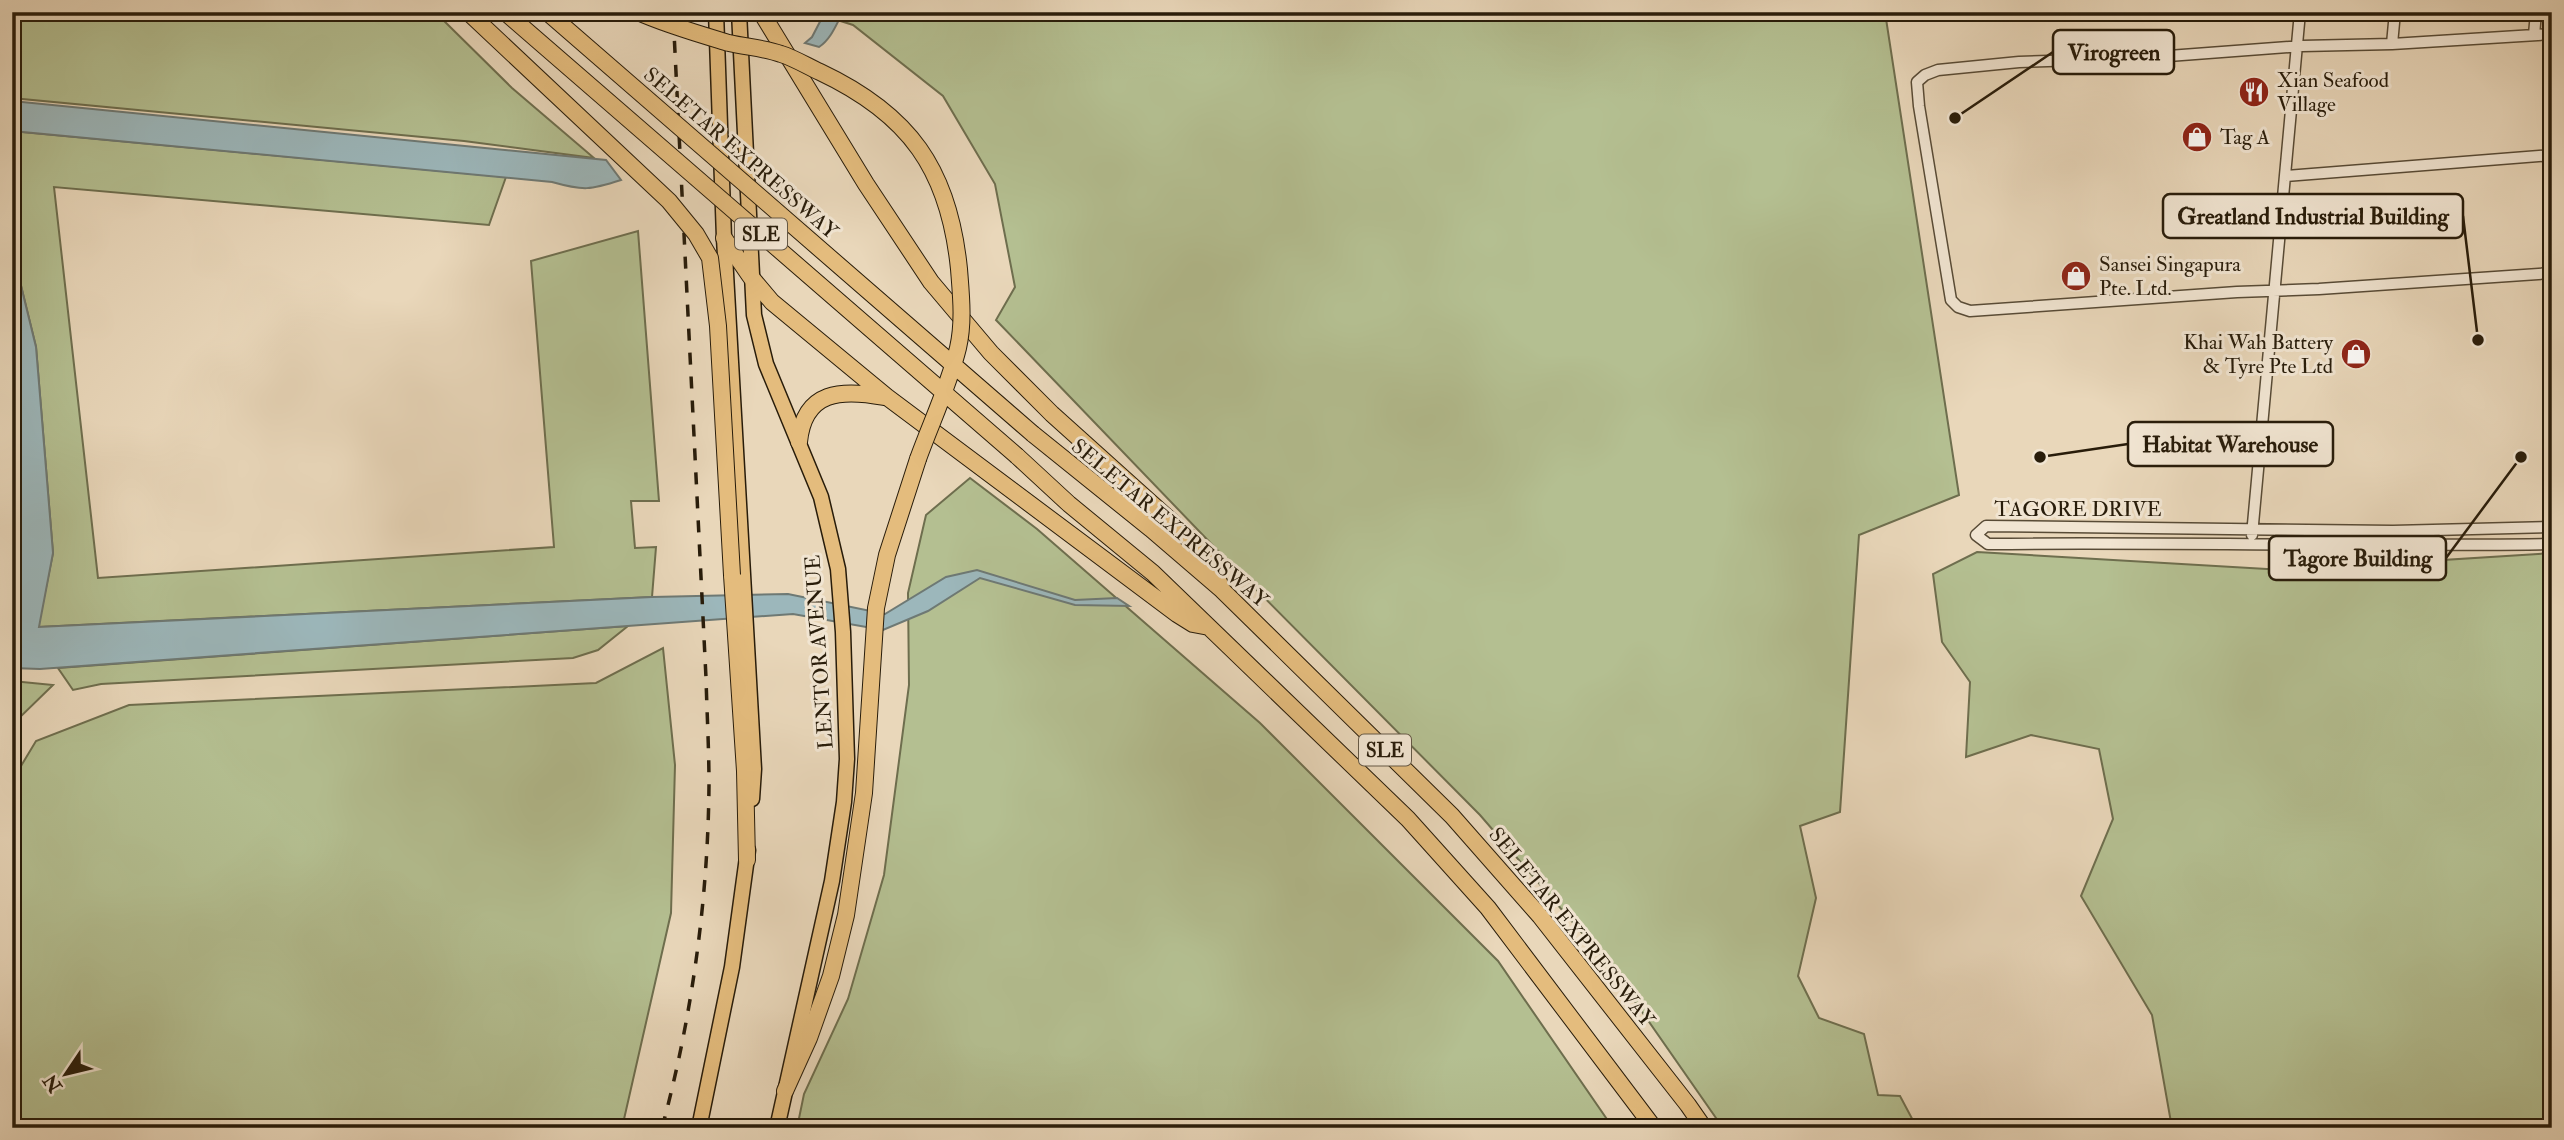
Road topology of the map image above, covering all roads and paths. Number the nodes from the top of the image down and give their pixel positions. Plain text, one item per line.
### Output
1 (468, 12) edge
2 (505, 12) edge
3 (547, 12) edge
4 (638, 12) edge
5 (716, 12) edge
6 (739, 12) edge
7 (761, 12) edge
8 (2300, 12) edge
9 (2395, 12) edge
10 (2536, 12) edge
11 (2552, 34) edge
12 (2534, 35) junction
13 (2392, 44) junction
14 (2295, 47) junction
15 (717, 56) junction
16 (740, 58) junction
17 (2552, 155) edge
18 (2285, 176) junction
19 (724, 238) junction
20 (2552, 274) edge
21 (750, 276) junction
22 (2273, 291) junction
23 (887, 397) junction
24 (799, 442) junction
25 (2552, 527) edge
26 (2252, 529) junction
27 (2552, 544) edge
28 (2252, 545) junction
29 (1222, 590) junction
30 (1211, 628) junction
31 (741, 631) junction
32 (747, 860) joint
33 (785, 1091) junction
34 (699, 1128) edge
35 (778, 1128) edge
36 (1654, 1128) edge
37 (1703, 1128) edge

1 - 31 highway, bridge
2 - 30 highway, SLE, bridge
3 - 29 highway, SELETAR EXPRESSWAY / SLE, bridge
4 - 33 highway, bridge
5 - 15 main road
6 - 16 main road, LENTOR AVENUE
7 - 29 highway
8 - 14 street
9 - 13 street
10 - 12 street
11 - 12 street
12 - 13 street
13 - 14 street
14 - 18 street
14 - 22 street
15 - 16 main road
15 - 19 main road
16 - 21 main road, LENTOR AVENUE
17 - 18 street
18 - 22 street
19 - 21 highway
19 - 31 main road
20 - 22 street
21 - 23 highway
21 - 24 main road, LENTOR AVENUE
22 - 26 street
23 - 24 highway
23 - 30 highway
24 - 33 main road, LENTOR AVENUE
25 - 26 street, TAGORE DRIVE
26 - 28 street
26 - 28 street, TAGORE DRIVE
27 - 28 street, TAGORE DRIVE
29 - 37 highway, SELETAR EXPRESSWAY / SLE
30 - 36 highway, SLE
31 - 32 highway
32 - 34 main road
33 - 35 main road, LENTOR AVENUE

